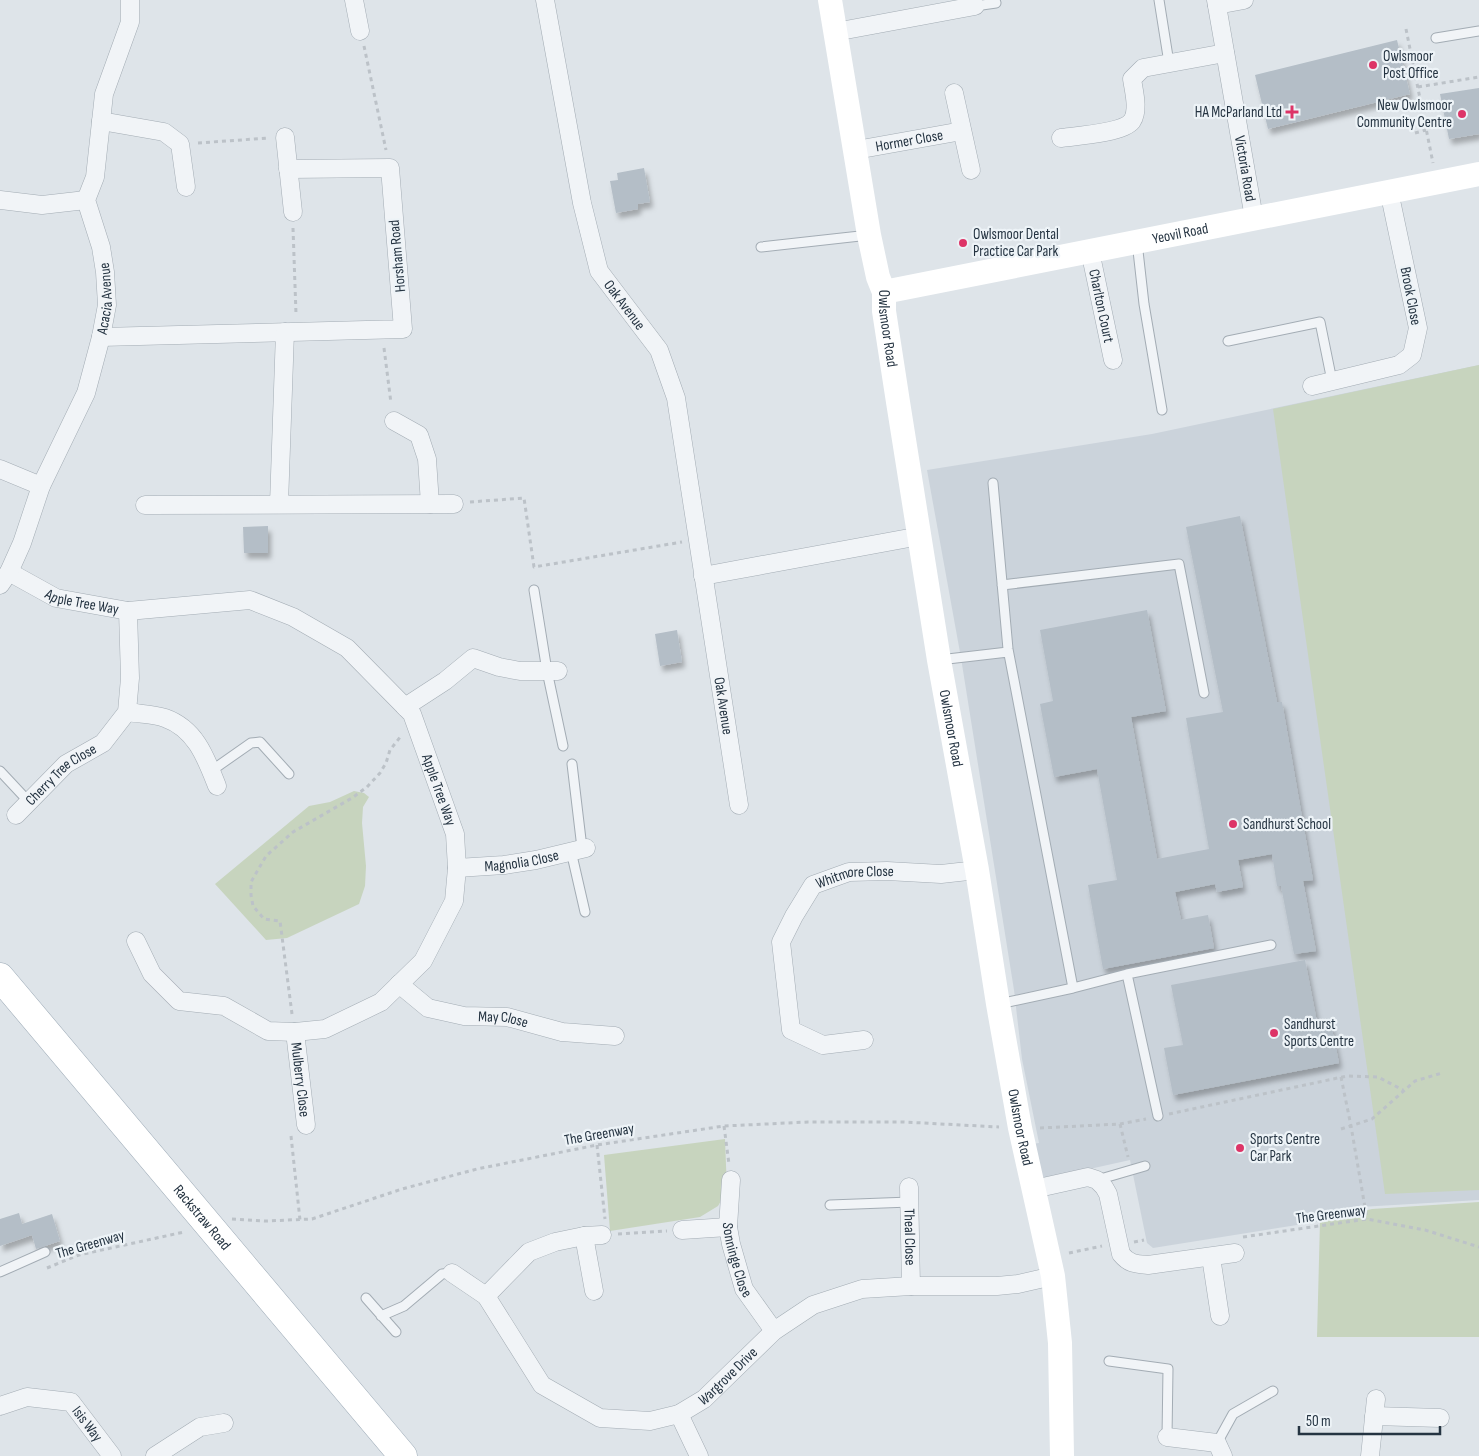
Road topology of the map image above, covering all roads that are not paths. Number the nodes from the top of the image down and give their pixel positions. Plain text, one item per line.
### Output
1 (130, 0) edge
2 (354, 0) edge
3 (545, 0) edge
4 (830, 0) edge
5 (995, 0) edge
6 (1159, 0) edge
7 (1244, 0) edge
8 (1216, 2) edge
9 (975, 6) joint
10 (360, 31) road end
11 (836, 32) junction
12 (1479, 32) edge
13 (1436, 38) dead end
14 (1225, 53) junction
15 (1168, 63) junction
16 (954, 93) dead end
17 (101, 121) junction
18 (962, 131) junction
19 (285, 137) road end
20 (1061, 138) dead end
21 (856, 150) junction
22 (288, 169) junction
23 (971, 170) dead end
24 (1479, 174) edge
25 (186, 187) dead end
26 (1390, 191) junction
27 (0, 200) edge
28 (86, 200) junction
29 (293, 212) road end
30 (1254, 218) junction
31 (869, 235) junction
32 (1137, 242) junction
33 (761, 247) dead end
34 (1090, 251) junction
35 (884, 292) junction
36 (291, 332) junction
37 (101, 337) junction
38 (1228, 341) dead end
39 (1112, 360) dead end
40 (1332, 381) junction
41 (1312, 386) dead end
42 (1162, 410) dead end
43 (394, 421) road end
44 (0, 470) edge
45 (992, 483) dead end
46 (41, 486) junction
47 (280, 504) junction
48 (430, 504) junction
49 (454, 504) road end
50 (145, 505) dead end
51 (920, 536) junction
52 (703, 576) junction
53 (5, 578) edge
54 (1002, 585) junction
55 (534, 590) dead end
56 (128, 611) junction
57 (1008, 652) junction
58 (939, 660) junction
59 (553, 671) junction
60 (1204, 692) dead end
61 (405, 707) junction
62 (127, 712) junction
63 (563, 746) dead end
64 (572, 764) dead end
65 (0, 771) edge
66 (288, 774) dead end
67 (214, 779) joint
68 (29, 802) junction
69 (739, 805) dead end
70 (16, 815) dead end
71 (580, 849) junction
72 (457, 868) junction
73 (977, 870) junction
74 (585, 912) dead end
75 (136, 942) dead end
76 (1272, 945) dead end
77 (1127, 974) junction
78 (0, 977) edge
79 (400, 984) junction
80 (1073, 988) junction
81 (998, 1004) junction
82 (295, 1032) junction
83 (615, 1036) dead end
84 (864, 1040) dead end
85 (1158, 1116) road end
86 (298, 1130) road end
87 (1145, 1166) dead end
88 (730, 1180) road end
89 (1097, 1180) junction
90 (1034, 1189) junction
91 (909, 1194) joint
92 (830, 1205) dead end
93 (728, 1227) junction
94 (682, 1230) road end
95 (605, 1235) road end
96 (584, 1236) junction
97 (1239, 1245) road end
98 (45, 1252) dead end
99 (1211, 1256) junction
100 (1051, 1267) junction
101 (0, 1272) edge
102 (452, 1273) joint
103 (911, 1286) junction
104 (594, 1291) dead end
105 (486, 1296) junction
106 (366, 1298) dead end
107 (381, 1316) junction
108 (1220, 1316) dead end
109 (774, 1331) junction
110 (396, 1332) dead end
111 (1109, 1362) dead end
112 (1273, 1391) dead end
113 (0, 1406) edge
114 (679, 1414) junction
115 (1440, 1418) dead end
116 (224, 1424) dead end
117 (1167, 1437) joint
118 (1220, 1450) edge
119 (112, 1456) edge
120 (155, 1456) edge
121 (404, 1456) edge
122 (699, 1456) edge
123 (1062, 1456) edge
124 (1370, 1456) edge

1 - 17 street
2 - 10 street
3 - 52 street, Oak Avenue
4 - 11 street, Owlsmoor Road
5 - 9 lane
6 - 15 lane
7 - 8 street
8 - 14 street, Victoria Road
9 - 11 street
11 - 21 street, Owlsmoor Road
12 - 13 lane
14 - 15 street
14 - 30 street, Victoria Road
15 - 20 street
16 - 18 street, Hormer Close
17 - 25 street
17 - 28 street
18 - 21 street, Hormer Close
18 - 23 street, Hormer Close
19 - 22 street
21 - 31 street, Owlsmoor Road
22 - 29 street
22 - 36 street, Horsham Road
24 - 26 street, Yeovil Road
26 - 30 street, Yeovil Road
26 - 40 street, Brook Close
27 - 28 street
28 - 37 street, Acacia Avenue
30 - 32 street, Yeovil Road
31 - 33 lane
31 - 35 street, Owlsmoor Road
32 - 34 street, Yeovil Road
32 - 42 lane
34 - 35 street, Yeovil Road
34 - 39 street, Charlton Court
35 - 51 street, Owlsmoor Road
36 - 37 street, Horsham Road
36 - 47 street
37 - 46 street, Acacia Avenue
38 - 40 lane
40 - 41 street, Brook Close
43 - 48 street
44 - 46 street
45 - 54 lane
46 - 53 street, Acacia Avenue
47 - 48 street
47 - 50 street
48 - 49 street
51 - 52 street
51 - 58 street, Owlsmoor Road
52 - 69 street, Oak Avenue
53 - 56 street, Apple Tree Way
54 - 57 lane
54 - 60 lane
55 - 59 lane
56 - 61 street, Apple Tree Way
56 - 62 street
57 - 58 lane
57 - 80 lane
58 - 73 street, Owlsmoor Road
59 - 61 street
59 - 63 lane
61 - 72 street, Apple Tree Way
62 - 67 street
62 - 68 street, Cherry Tree Close
64 - 71 lane
65 - 68 lane
66 - 67 lane
68 - 70 street, Cherry Tree Close
71 - 72 street, Magnolia Close
71 - 74 lane
72 - 79 street, Apple Tree Way
73 - 81 street, Owlsmoor Road
73 - 84 street, Whitmore Close
75 - 82 street, Apple Tree Way
76 - 77 lane
77 - 80 lane
77 - 85 lane
78 - 121 main road, Rackstraw Road
79 - 82 street, Apple Tree Way
79 - 83 street, May Close
80 - 81 lane
81 - 90 street, Owlsmoor Road
82 - 86 street, Mulberry Close
87 - 89 lane
88 - 93 street, Sonninge Close
89 - 90 street
89 - 99 street
90 - 100 street, Owlsmoor Road
91 - 92 lane
91 - 103 street, Theal Close
93 - 94 street
93 - 109 street, Sonninge Close
95 - 96 street
96 - 104 street
96 - 105 street
97 - 99 street
98 - 101 lane
99 - 108 street
100 - 103 street, Wargrove Drive
100 - 123 street, Owlsmoor Road
102 - 105 street, Wargrove Drive
102 - 107 lane
103 - 109 street, Wargrove Drive
105 - 114 street, Wargrove Drive
106 - 107 lane
107 - 110 lane
109 - 114 street, Wargrove Drive
111 - 117 lane
112 - 118 lane
113 - 119 street, Isis Way
114 - 122 street
115 - 124 street
116 - 120 street
117 - 118 street

